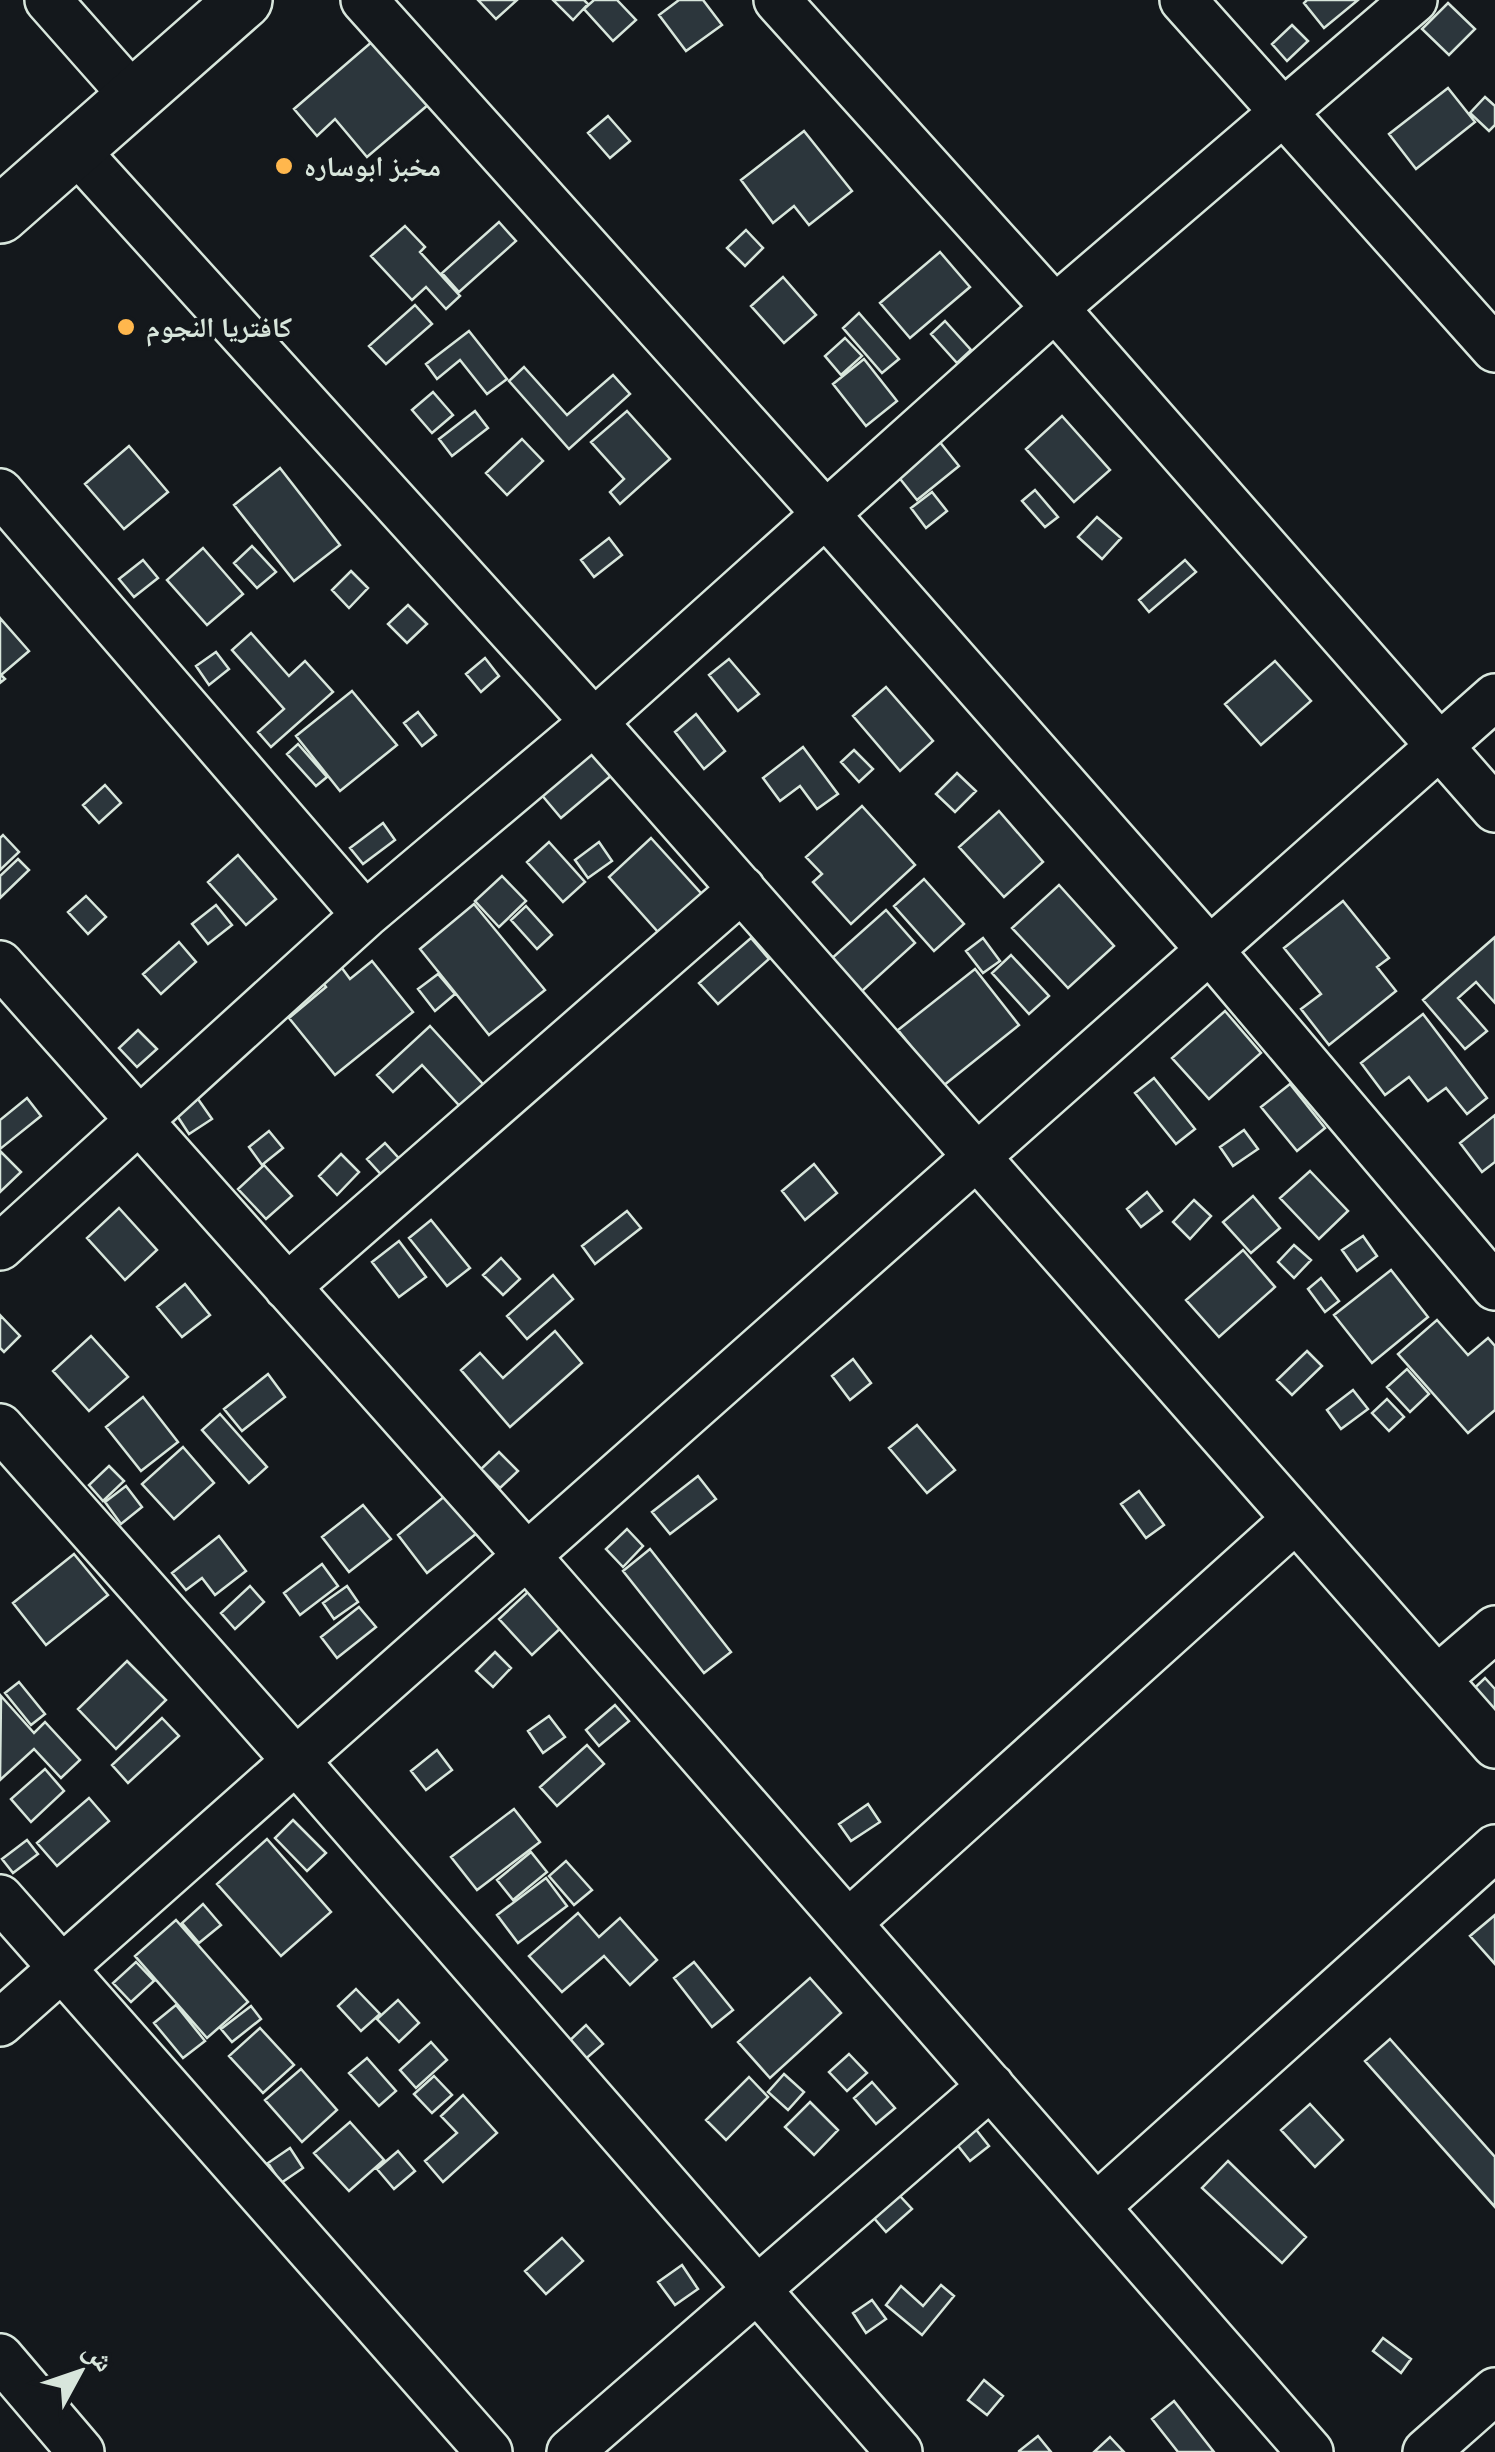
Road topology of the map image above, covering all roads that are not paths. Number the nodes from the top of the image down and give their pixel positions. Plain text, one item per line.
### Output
1 (48, 0) edge
2 (244, 0) edge
3 (364, 0) edge
4 (777, 0) edge
5 (1183, 0) edge
6 (1414, 0) edge
7 (134, 96) junction
8 (1282, 111) junction
9 (74, 148) junction
10 (0, 214) edge
11 (1055, 308) junction
12 (1495, 350) edge
13 (0, 492) edge
14 (824, 512) junction
15 (1495, 697) edge
16 (594, 722) junction
17 (1440, 746) junction
18 (1495, 809) edge
19 (742, 889) junction
20 (365, 914) junction
21 (1208, 948) junction
22 (0, 964) edge
23 (140, 1120) junction
24 (978, 1157) junction
25 (0, 1247) edge
26 (288, 1286) junction
27 (1495, 1288) edge
28 (0, 1428) edge
29 (1296, 1519) junction
30 (528, 1557) junction
31 (1495, 1630) edge
32 (1437, 1679) junction
33 (1495, 1745) edge
34 (297, 1762) junction
35 (1495, 1848) edge
36 (0, 1898) edge
37 (848, 1922) junction
38 (63, 1970) junction
39 (0, 2023) edge
40 (991, 2086) junction
41 (1096, 2207) junction
42 (758, 2288) junction
43 (0, 2357) edge
44 (1495, 2391) edge
45 (81, 2452) edge
46 (490, 2452) edge
47 (570, 2452) edge
48 (899, 2452) edge
49 (1310, 2452) edge
50 (1426, 2452) edge

1 - 7 street
2 - 7 main road
3 - 14 street
4 - 11 street
5 - 8 street
6 - 8 street
7 - 9 main road
8 - 11 street
8 - 12 street
9 - 10 main road
9 - 16 street
11 - 14 street
11 - 17 street
13 - 20 street
14 - 16 street
14 - 21 street
15 - 17 street
16 - 19 street
16 - 20 street
17 - 18 street
17 - 21 street
19 - 24 street
19 - 26 street
20 - 23 street
21 - 24 street
21 - 27 street
22 - 23 street
23 - 25 street
23 - 26 street
24 - 29 street
24 - 30 street
26 - 30 street
28 - 34 street
29 - 32 street
29 - 37 street
30 - 34 street
30 - 37 street
31 - 32 street
32 - 33 street
34 - 38 street
34 - 42 street
35 - 41 street
36 - 38 street
37 - 40 street
38 - 39 street
38 - 46 street
40 - 41 street
40 - 42 street
41 - 49 street
42 - 47 street
42 - 48 street
43 - 45 street
44 - 50 street

